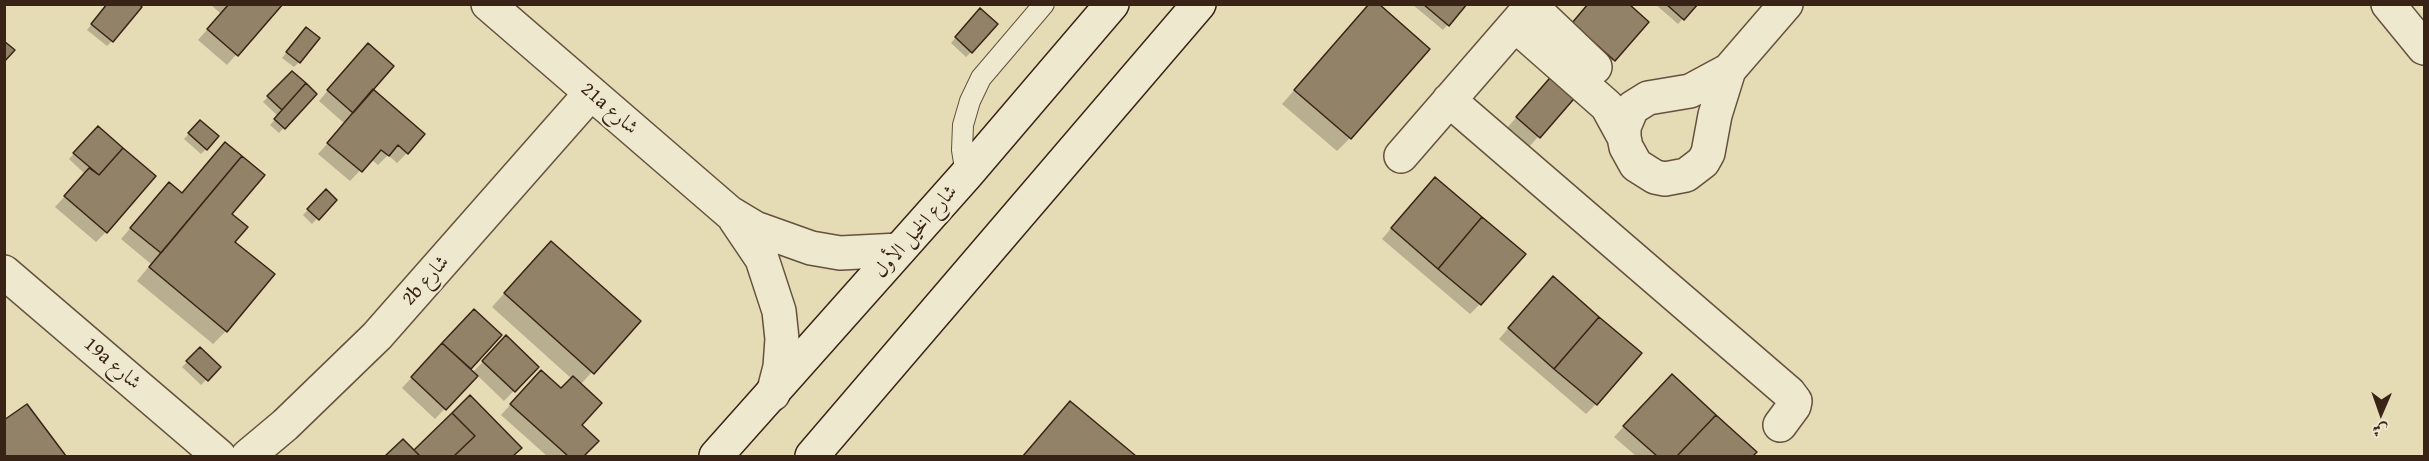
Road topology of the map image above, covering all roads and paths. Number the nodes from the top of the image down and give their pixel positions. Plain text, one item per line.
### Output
1 (488, 4) edge
2 (1044, 4) edge
3 (1112, 4) edge
4 (1200, 4) edge
5 (1786, 4) edge
6 (1526, 12) edge
7 (1730, 70) junction
8 (591, 93) junction
9 (1449, 100) junction
10 (1640, 101) junction
11 (1624, 137) junction
12 (1401, 156) dead end
13 (966, 175) junction
14 (730, 213) junction
15 (899, 250) junction
16 (4, 272) edge
17 (773, 394) junction
18 (1780, 424) dead end
19 (219, 456) edge
20 (248, 456) edge
21 (716, 456) edge
22 (812, 456) edge

1 - 8 street, 21a شارع
2 - 13 lane
3 - 13 street, شارع الخيل الأول
4 - 22 street
5 - 7 street
6 - 9 street
6 - 10 street
6 - 11 street
7 - 10 street
7 - 11 street
8 - 14 street, 21a شارع
8 - 20 street, 2b شارع
9 - 12 street
9 - 18 street
10 - 11 street
13 - 15 street, شارع الخيل الأول
14 - 15 street, 21a شارع
14 - 17 street, 21a شارع
15 - 17 street, شارع الخيل الأول
16 - 19 street, 19a شارع
17 - 21 street, شارع الخيل الأول

